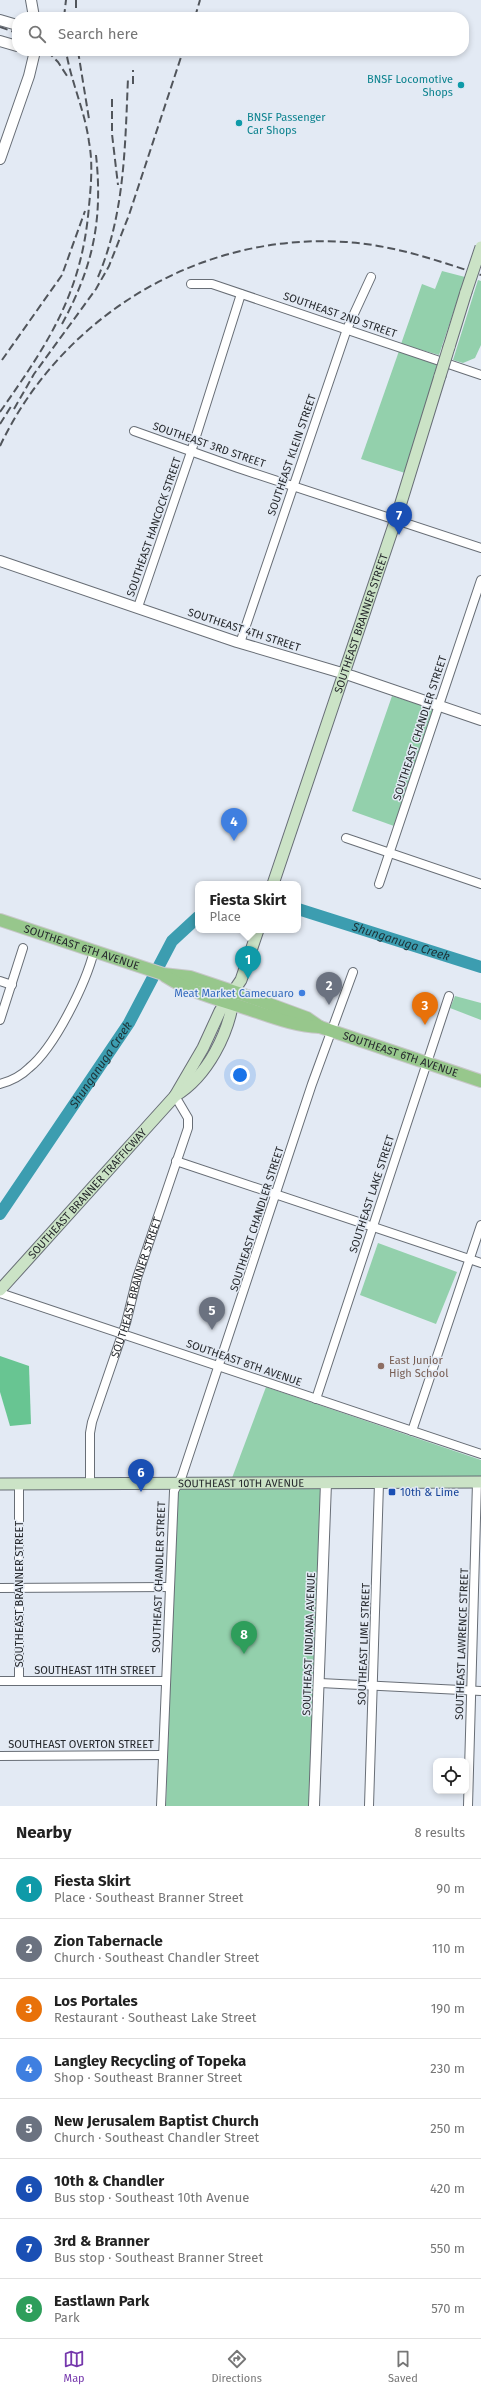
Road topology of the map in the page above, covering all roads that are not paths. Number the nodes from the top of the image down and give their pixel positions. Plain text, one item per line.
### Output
1 (30, 0) edge
2 (33, 12) edge
3 (0, 20) edge
4 (12, 24) edge
5 (0, 41) edge
6 (12, 45) edge
7 (33, 56) edge
8 (0, 159) edge
9 (481, 247) edge
10 (371, 277) dead end
11 (191, 284) dead end
12 (241, 294) junction
13 (347, 329) junction
14 (481, 375) edge
15 (134, 431) dead end
16 (192, 452) junction
17 (294, 485) junction
18 (396, 519) junction
19 (481, 548) edge
20 (0, 561) edge
21 (481, 580) edge
22 (138, 608) junction
23 (240, 643) junction
24 (343, 674) junction
25 (439, 706) junction
26 (481, 720) edge
27 (346, 838) dead end
28 (390, 853) junction
29 (274, 881) edge
30 (379, 884) dead end
31 (481, 884) edge
32 (0, 920) edge
33 (256, 934) edge
34 (24, 948) dead end
35 (94, 951) junction
36 (353, 972) dead end
37 (163, 974) junction
38 (0, 981) edge
39 (12, 985) junction
40 (235, 992) junction
41 (449, 996) dead end
42 (230, 1003) junction
43 (0, 1020) edge
44 (320, 1027) junction
45 (332, 1031) junction
46 (427, 1063) junction
47 (481, 1081) edge
48 (0, 1084) edge
49 (175, 1096) junction
50 (176, 1161) junction
51 (276, 1195) junction
52 (481, 1225) edge
53 (373, 1227) junction
54 (470, 1259) junction
55 (481, 1263) edge
56 (0, 1292) edge
57 (123, 1334) junction
58 (219, 1367) junction
59 (316, 1399) junction
60 (412, 1431) junction
61 (481, 1454) edge
62 (479, 1482) edge
63 (178, 1483) junction
64 (326, 1483) junction
65 (379, 1483) junction
66 (0, 1484) edge
67 (19, 1484) junction
68 (90, 1484) junction
69 (169, 1587) junction
70 (0, 1588) edge
71 (19, 1588) junction
72 (0, 1681) edge
73 (19, 1681) junction
74 (166, 1681) junction
75 (320, 1683) junction
76 (374, 1686) junction
77 (472, 1690) junction
78 (481, 1691) edge
79 (163, 1755) junction
80 (0, 1756) edge
81 (161, 1806) edge
82 (314, 1806) edge
83 (369, 1806) edge
84 (468, 1806) edge

1 - 2 street
3 - 4 street
5 - 6 street
7 - 8 street
9 - 18 main road, SOUTHEAST BRANNER STREET, bridge
10 - 13 street, SOUTHEAST KLEIN STREET
11 - 12 street, SOUTHEAST 2ND STREET
12 - 13 street, SOUTHEAST 2ND STREET
12 - 16 street, SOUTHEAST HANCOCK STREET
13 - 14 street, SOUTHEAST 2ND STREET
13 - 17 street, SOUTHEAST KLEIN STREET
15 - 16 street, SOUTHEAST 3RD STREET
16 - 17 street, SOUTHEAST 3RD STREET
16 - 22 street, SOUTHEAST HANCOCK STREET
17 - 18 street, SOUTHEAST 3RD STREET
17 - 23 street, SOUTHEAST KLEIN STREET
18 - 19 street, SOUTHEAST 3RD STREET
18 - 24 main road, SOUTHEAST BRANNER STREET
20 - 22 street, SOUTHEAST 4TH STREET
21 - 25 street, SOUTHEAST CHANDLER STREET
22 - 23 street, SOUTHEAST 4TH STREET
23 - 24 street, SOUTHEAST 4TH STREET
24 - 25 street, SOUTHEAST 4TH STREET
24 - 29 main road, SOUTHEAST BRANNER STREET
25 - 26 street, SOUTHEAST 4TH STREET
25 - 28 street, SOUTHEAST CHANDLER STREET
27 - 28 street
28 - 30 street, SOUTHEAST CHANDLER STREET
28 - 31 street
32 - 35 main road, SOUTHEAST 6TH AVENUE
33 - 40 main road
34 - 39 street
35 - 37 main road, SOUTHEAST 6TH AVENUE
35 - 48 street
36 - 45 street, SOUTHEAST CHANDLER STREET
37 - 40 main road, SOUTHEAST 6TH AVENUE
37 - 42 main road, SOUTHEAST 6TH AVENUE
38 - 39 street
39 - 43 street
40 - 42 main road
40 - 44 main road, SOUTHEAST 6TH AVENUE
41 - 46 street, SOUTHEAST LAKE STREET
42 - 44 main road, SOUTHEAST 6TH AVENUE
42 - 49 main road
44 - 45 main road, SOUTHEAST 6TH AVENUE
45 - 46 main road, SOUTHEAST 6TH AVENUE
45 - 51 street, SOUTHEAST CHANDLER STREET
46 - 47 main road, SOUTHEAST 6TH AVENUE
46 - 53 street, SOUTHEAST LAKE STREET
49 - 50 street, SOUTHEAST BRANNER STREET
49 - 56 main road, SOUTHEAST BRANNER TRAFFICWAY
50 - 51 street
50 - 57 street, SOUTHEAST BRANNER STREET
51 - 53 street
51 - 58 street, SOUTHEAST CHANDLER STREET
52 - 54 street
53 - 54 street
53 - 59 street, SOUTHEAST LAKE STREET
54 - 55 street
54 - 60 street
56 - 57 street, SOUTHEAST 8TH AVENUE
57 - 58 street, SOUTHEAST 8TH AVENUE
57 - 68 street, SOUTHEAST BRANNER STREET
58 - 59 street, SOUTHEAST 8TH AVENUE
58 - 63 street, SOUTHEAST CHANDLER STREET
59 - 60 street, SOUTHEAST 8TH AVENUE
60 - 61 street, SOUTHEAST 8TH AVENUE
62 - 65 main road, SOUTHEAST 10TH AVENUE
62 - 77 street, SOUTHEAST LAWRENCE STREET
63 - 64 main road, SOUTHEAST 10TH AVENUE
63 - 68 main road, SOUTHEAST 10TH AVENUE
63 - 69 street, SOUTHEAST CHANDLER STREET
64 - 65 main road, SOUTHEAST 10TH AVENUE
64 - 75 street, SOUTHEAST INDIANA AVENUE
65 - 76 street, SOUTHEAST LIME STREET
66 - 67 main road, SOUTHEAST 10TH AVENUE
67 - 68 main road, SOUTHEAST 10TH AVENUE
67 - 71 street, SOUTHEAST BRANNER STREET
69 - 71 street
69 - 74 street, SOUTHEAST CHANDLER STREET
70 - 71 street
71 - 73 street, SOUTHEAST BRANNER STREET
72 - 73 street, SOUTHEAST 11TH STREET
73 - 74 street, SOUTHEAST 11TH STREET
74 - 79 street, SOUTHEAST CHANDLER STREET
75 - 76 street
75 - 82 street, SOUTHEAST INDIANA AVENUE
76 - 77 street
76 - 83 street, SOUTHEAST LIME STREET
77 - 78 street
77 - 84 street, SOUTHEAST LAWRENCE STREET
79 - 80 street, SOUTHEAST OVERTON STREET
79 - 81 street, SOUTHEAST CHANDLER STREET

